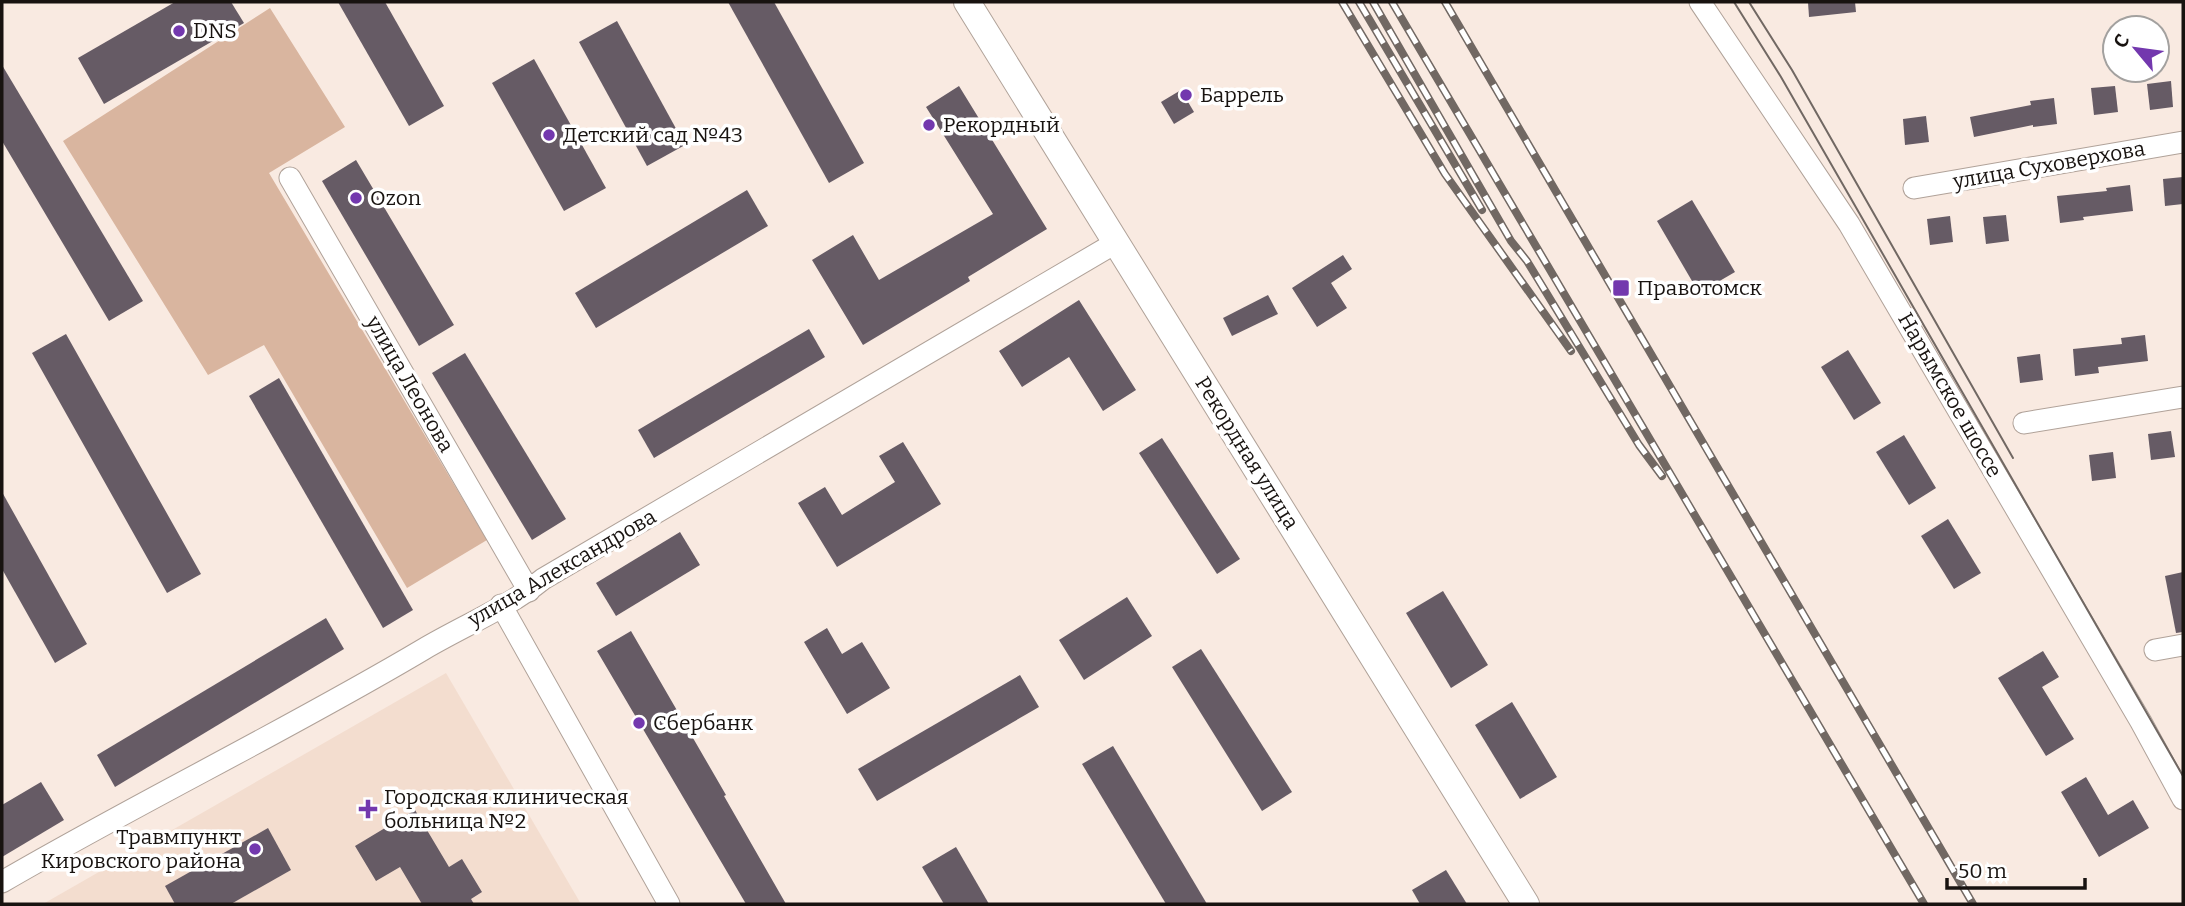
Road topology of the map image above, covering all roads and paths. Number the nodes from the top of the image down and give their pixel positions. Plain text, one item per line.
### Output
1 (967, 2) edge
2 (1700, 2) edge
3 (2183, 142) edge
4 (290, 178) dead end
5 (1914, 188) dead end
6 (1117, 242) junction
7 (2183, 397) edge
8 (2024, 422) dead end
9 (529, 591) junction
10 (501, 605) junction
11 (2183, 645) edge
12 (2155, 650) dead end
13 (2183, 799) edge
14 (2, 882) edge
15 (669, 904) edge
16 (1526, 904) edge

1 - 6 main road, Рекордная улица
2 - 13 street, Нарымское шоссе
3 - 5 street, улица Суховерхова
4 - 9 street, улица Леонова
6 - 9 street, улица Александрова
6 - 16 main road, Рекордная улица
7 - 8 street
9 - 10 street, улица Александрова
10 - 14 street, улица Александрова
10 - 15 street
11 - 12 street

